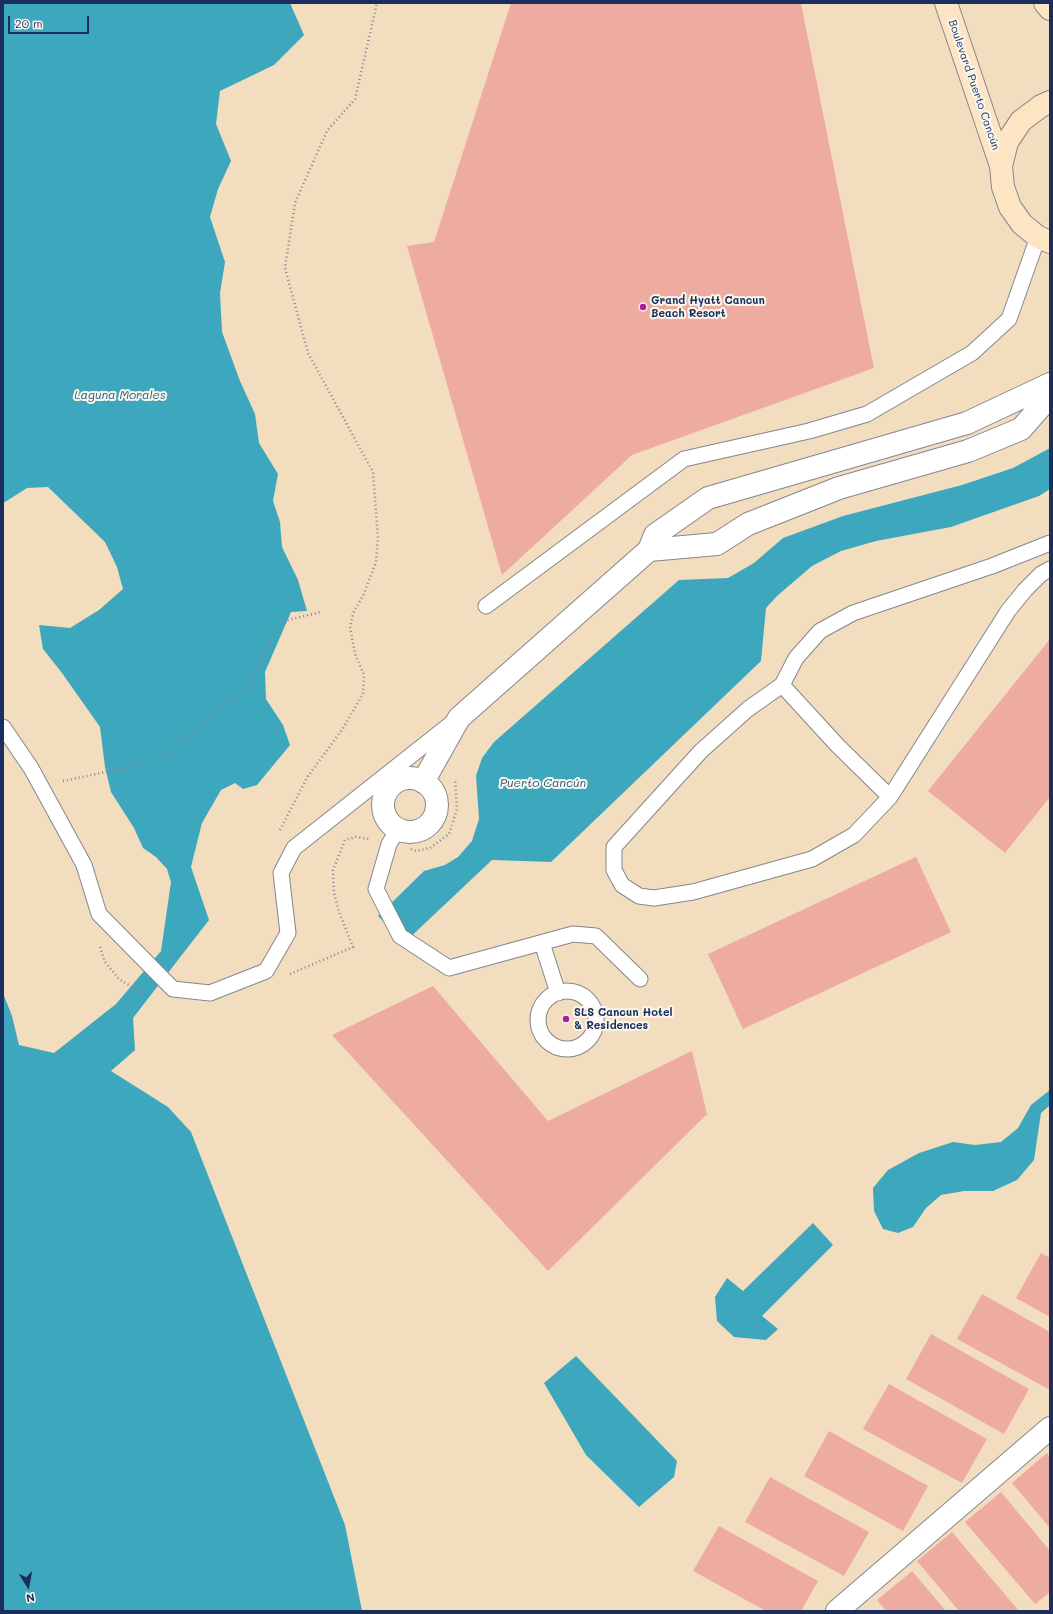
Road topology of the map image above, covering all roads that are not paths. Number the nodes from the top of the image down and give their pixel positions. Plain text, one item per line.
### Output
1 (946, 3) edge
2 (1045, 3) edge
3 (1050, 9) edge
4 (1050, 102) edge
5 (1001, 166) junction
6 (1045, 242) edge
7 (1050, 384) edge
8 (1050, 396) edge
9 (1050, 543) edge
10 (649, 550) junction
11 (1050, 569) edge
12 (486, 606) dead end
13 (782, 685) junction
14 (459, 718) junction
15 (3, 727) edge
16 (423, 782) junction
17 (890, 797) junction
18 (394, 837) junction
19 (542, 943) junction
20 (640, 979) dead end
21 (558, 992) dead end
22 (1050, 1428) edge
23 (837, 1611) edge

1 - 5 street, Boulevard Puerto Cancún
2 - 3 street
4 - 5 street
5 - 6 street
6 - 12 lane
7 - 10 street
8 - 10 street
9 - 13 lane
10 - 14 street
11 - 17 lane
13 - 17 lane
13 - 17 lane
14 - 15 lane
14 - 16 street
16 - 18 street
16 - 18 street
18 - 19 lane
19 - 20 lane
19 - 21 lane
22 - 23 street

